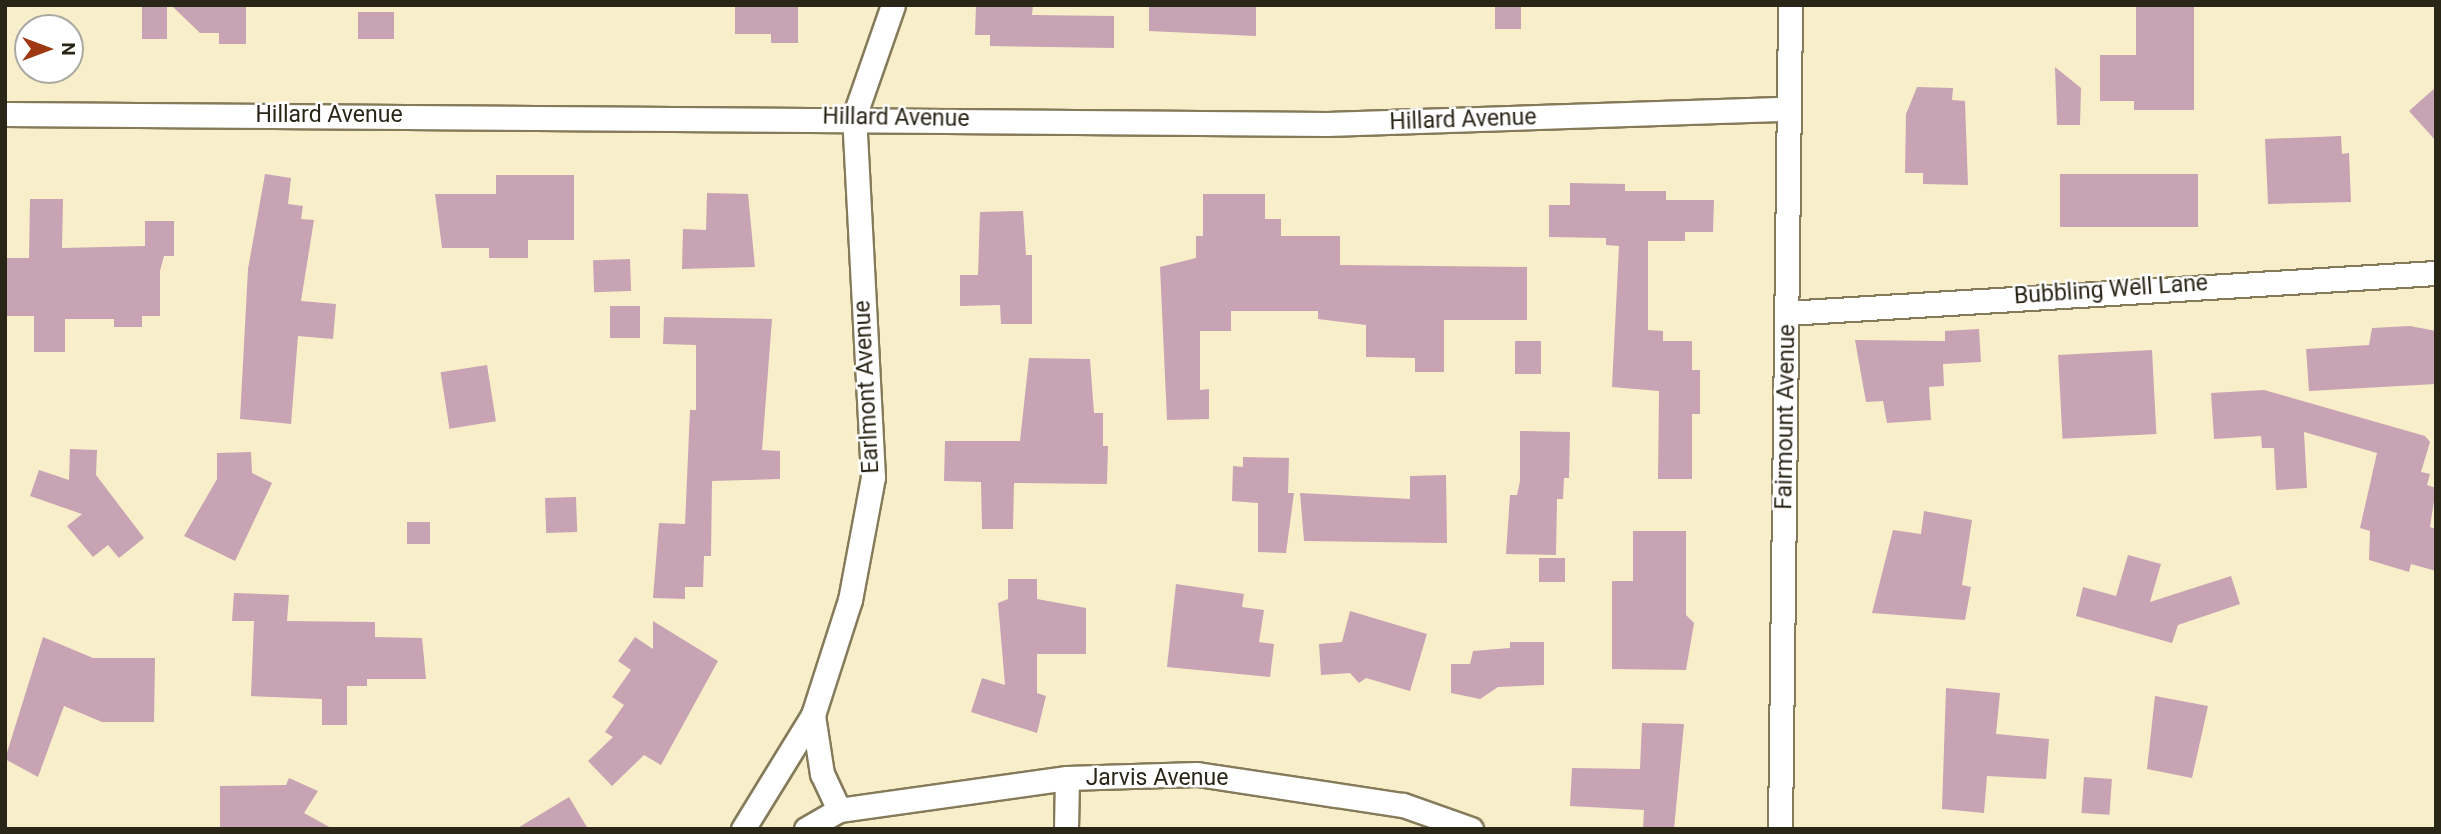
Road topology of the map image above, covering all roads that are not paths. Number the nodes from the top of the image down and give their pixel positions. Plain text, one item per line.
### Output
1 (893, 5) edge
2 (1790, 5) edge
3 (1787, 109) junction
4 (5, 114) edge
5 (854, 117) junction
6 (2436, 273) edge
7 (1787, 313) junction
8 (813, 715) junction
9 (1067, 778) junction
10 (839, 810) junction
11 (743, 829) edge
12 (806, 829) edge
13 (1066, 829) edge
14 (1471, 829) edge
15 (1780, 829) edge

1 - 5 street, Earlmont Avenue
2 - 3 street, Fairmount Avenue
3 - 5 street, Hillard Avenue
3 - 7 street, Fairmount Avenue
4 - 5 street, Hillard Avenue
5 - 8 street, Earlmont Avenue
6 - 7 street, Bubbling Well Lane
7 - 15 street, Fairmount Avenue
8 - 10 street, Earlmont Avenue
8 - 11 street
9 - 10 street, Jarvis Avenue
9 - 13 street
9 - 14 street, Jarvis Avenue
10 - 12 street

